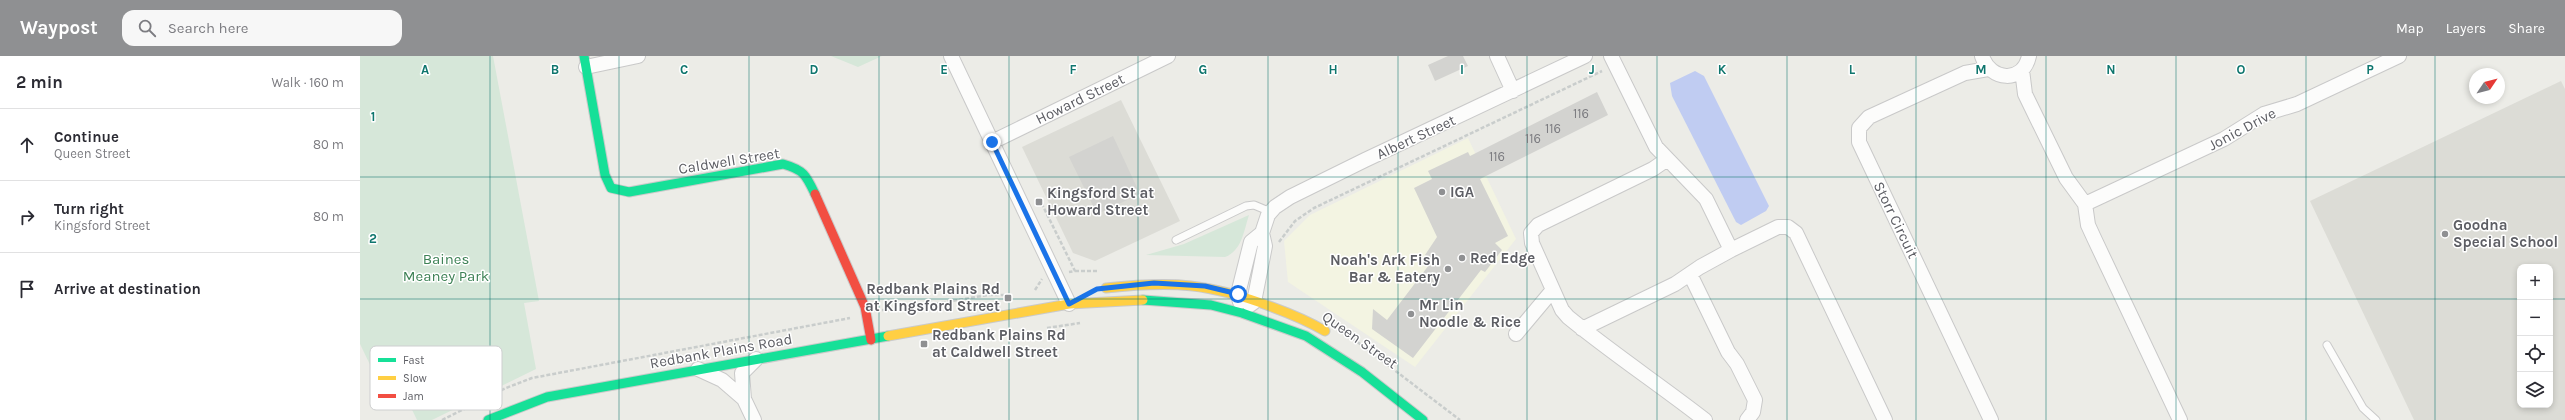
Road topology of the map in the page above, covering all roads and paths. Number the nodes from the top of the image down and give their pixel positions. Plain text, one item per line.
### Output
1 (638, 56) edge
2 (951, 56) edge
3 (1168, 56) edge
4 (1497, 56) edge
5 (1585, 56) edge
6 (1982, 56) edge
7 (2029, 56) edge
8 (2399, 56) edge
9 (1613, 60) edge
10 (585, 61) edge
11 (1988, 69) junction
12 (2022, 70) junction
13 (1965, 73) junction
14 (2009, 76) junction
15 (1513, 91) junction
16 (2025, 94) junction
17 (992, 142) junction
18 (1666, 160) junction
19 (1039, 198) dead end
20 (2085, 204) junction
21 (1271, 212) junction
22 (1262, 233) junction
23 (1176, 240) dead end
24 (1278, 249) dead end
25 (1731, 250) junction
26 (1690, 274) junction
27 (1056, 275) junction
28 (1552, 291) junction
29 (1031, 293) dead end
30 (1238, 294) junction
31 (1011, 295) dead end
32 (1254, 302) junction
33 (1069, 304) junction
34 (1242, 313) junction
35 (866, 314) junction
36 (963, 323) joint
37 (1082, 323) dead end
38 (1045, 328) dead end
39 (1582, 329) junction
40 (1336, 332) joint
41 (1516, 334) dead end
42 (871, 340) junction
43 (2327, 345) dead end
44 (757, 359) junction
45 (697, 369) junction
46 (502, 390) edge
47 (744, 399) junction
48 (462, 410) edge
49 (442, 420) edge
50 (488, 420) edge
51 (754, 420) edge
52 (1423, 420) edge
53 (1460, 420) edge
54 (1705, 420) edge
55 (1747, 420) edge
56 (1885, 420) edge
57 (1991, 420) edge
58 (2180, 420) edge
59 (2376, 420) edge

1 - 10 street
2 - 17 street
3 - 17 street, Howard Street
4 - 15 street
5 - 15 street, Albert Street
6 - 11 street
6 - 13 street
7 - 12 street
8 - 20 street, Jonic Drive
9 - 18 street
9 - 24 path
10 - 35 main road, Caldwell Street
11 - 13 street
11 - 14 street
12 - 14 street
12 - 16 street
13 - 57 street, Storr Circuit
14 - 16 street
15 - 21 street, Albert Street
16 - 20 street
17 - 27 street
18 - 25 street
18 - 28 street
19 - 27 path
20 - 58 street
21 - 22 street, Albert Street
21 - 23 lane
22 - 30 street, Albert Street
22 - 32 street, Albert Street
25 - 26 street
25 - 56 street
26 - 39 street
26 - 55 street
27 - 29 path
27 - 33 street
28 - 39 street
28 - 41 street
30 - 32 main road, Queen Street
30 - 33 main road, Queen Street
30 - 34 street, Albert Street
31 - 35 path
32 - 34 street
32 - 40 main road, Queen Street
33 - 34 main road, Queen Street
33 - 36 main road, Queen Street
34 - 52 main road, Queen Street
35 - 42 main road, Caldwell Street
35 - 46 path
36 - 42 main road, Redbank Plains Road
37 - 38 path
39 - 54 street
40 - 53 path
42 - 44 main road, Redbank Plains Road
43 - 59 lane
44 - 45 main road, Redbank Plains Road
44 - 47 street
45 - 47 street
45 - 50 main road, Redbank Plains Road
47 - 51 street
48 - 49 path

